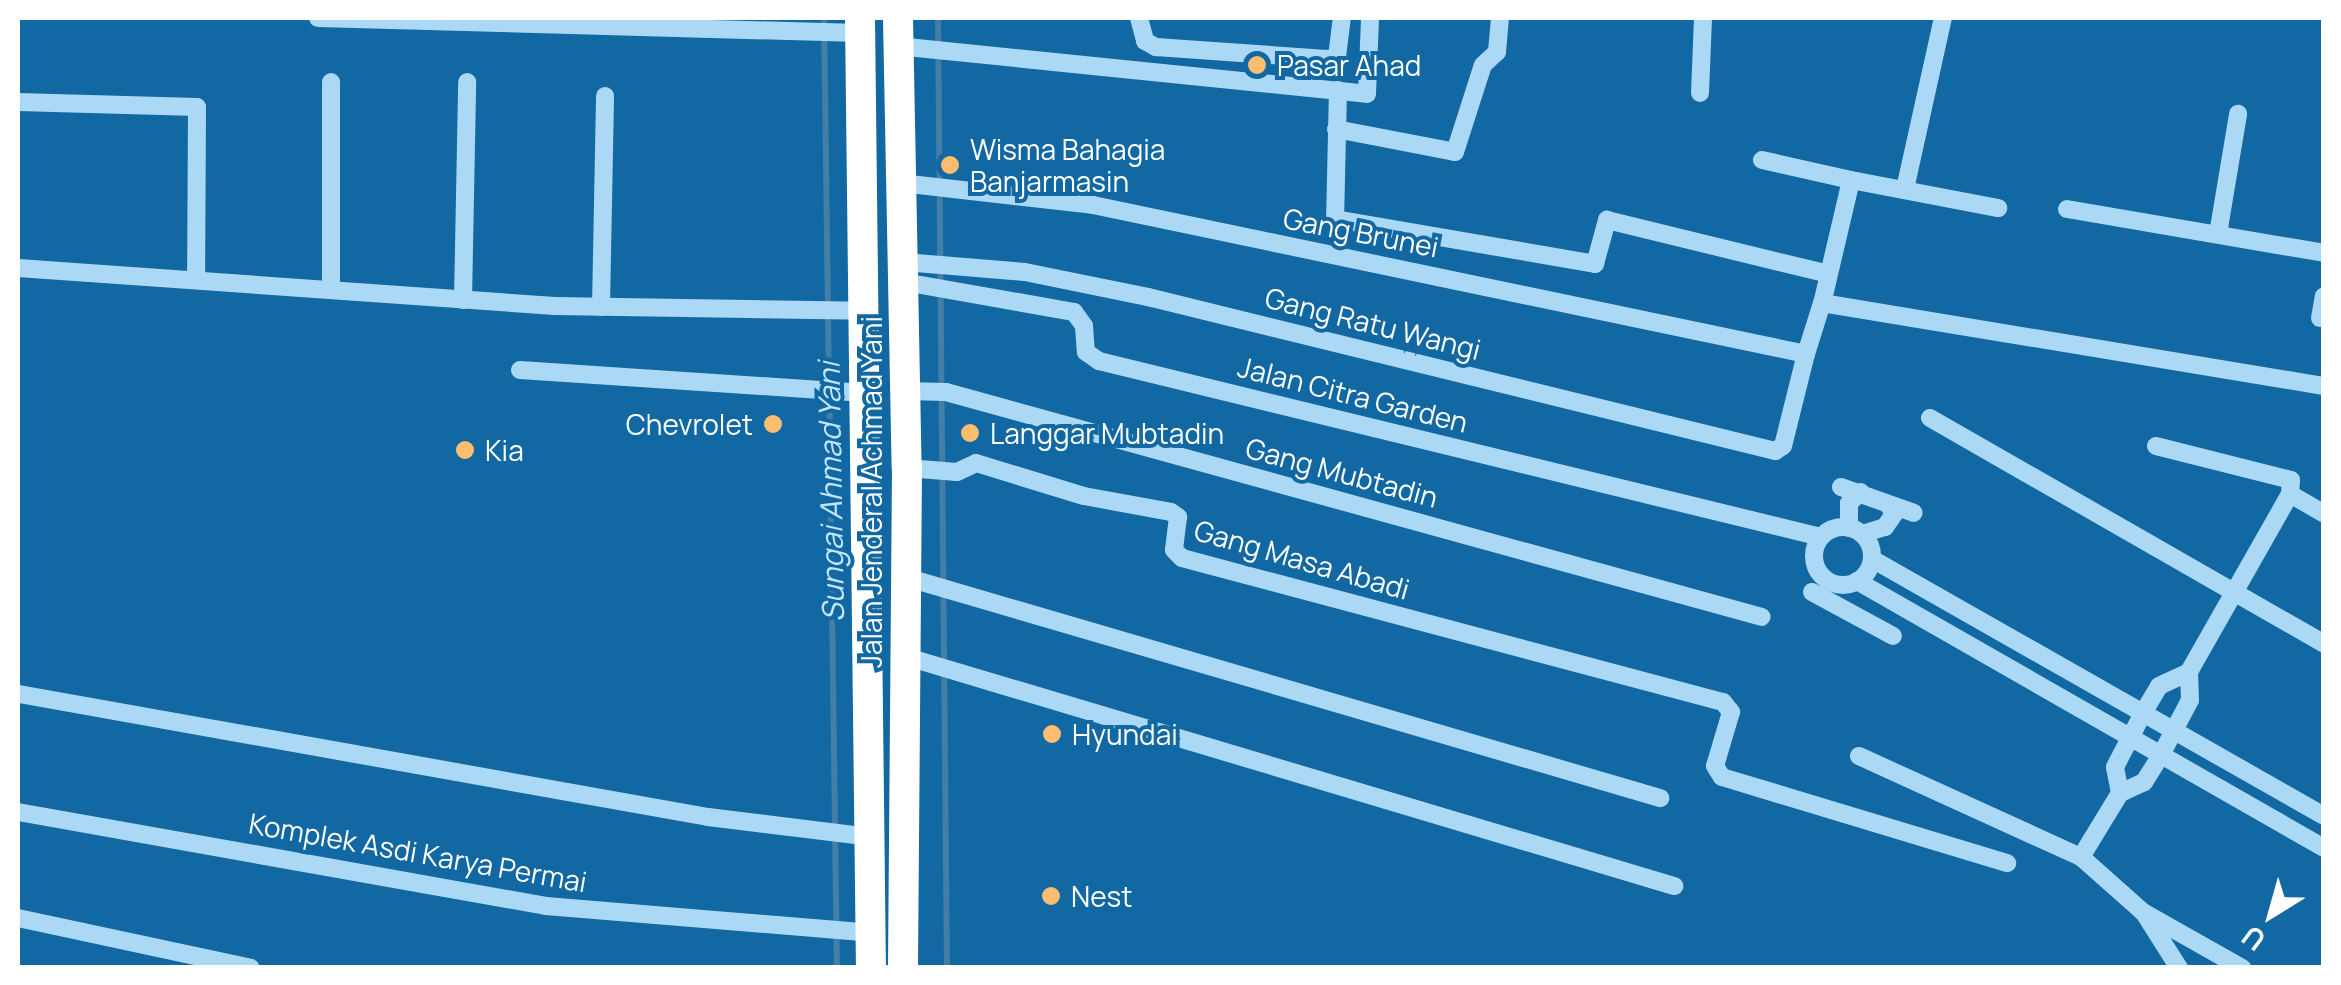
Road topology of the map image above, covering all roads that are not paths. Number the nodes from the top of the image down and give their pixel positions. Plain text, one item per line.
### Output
1 (318, 18) edge
2 (1139, 18) edge
3 (1342, 18) edge
4 (1370, 18) edge
5 (1500, 18) edge
6 (1703, 18) edge
7 (1943, 18) edge
8 (851, 28) edge
9 (898, 32) edge
10 (331, 82) dead end
11 (467, 82) dead end
12 (1338, 90) junction
13 (1700, 93) dead end
14 (606, 96) dead end
15 (18, 102) edge
16 (2238, 114) dead end
17 (1336, 129) junction
18 (1762, 160) dead end
19 (1851, 180) junction
20 (924, 184) junction
21 (1905, 189) junction
22 (1998, 208) dead end
23 (2067, 209) dead end
24 (2218, 234) junction
25 (2324, 253) edge
26 (18, 268) edge
27 (1821, 272) dead end
28 (928, 273) junction
29 (196, 278) junction
30 (330, 288) junction
31 (2324, 296) edge
32 (463, 300) junction
33 (1822, 304) junction
34 (601, 307) junction
35 (863, 311) junction
36 (2320, 318) dead end
37 (1806, 354) junction
38 (520, 370) dead end
39 (2324, 386) edge
40 (928, 391) junction
41 (865, 392) junction
42 (1930, 418) dead end
43 (2156, 446) dead end
44 (919, 469) junction
45 (1841, 487) dead end
46 (2291, 490) junction
47 (1860, 492) junction
48 (1890, 506) junction
49 (1914, 512) dead end
50 (2324, 514) edge
51 (1855, 531) junction
52 (1821, 537) junction
53 (1872, 558) junction
54 (904, 577) junction
55 (1853, 583) junction
56 (1823, 591) junction
57 (2234, 592) junction
58 (1845, 610) junction
59 (1762, 617) dead end
60 (1893, 636) dead end
61 (2324, 644) edge
62 (904, 656) junction
63 (2189, 672) junction
64 (20, 694) edge
65 (2144, 713) junction
66 (870, 723) junction
67 (903, 724) junction
68 (2174, 730) junction
69 (2130, 738) junction
70 (2160, 755) junction
71 (1859, 756) dead end
72 (2120, 793) junction
73 (1660, 798) dead end
74 (18, 812) edge
75 (2324, 816) edge
76 (870, 837) junction
77 (2324, 848) edge
78 (2082, 857) junction
79 (2007, 863) dead end
80 (1674, 886) dead end
81 (2144, 912) junction
82 (18, 918) edge
83 (871, 933) junction
84 (250, 968) edge
85 (871, 968) edge
86 (903, 968) edge
87 (2179, 968) edge
88 (2242, 968) edge

1 - 8 street
2 - 3 street
4 - 12 street
5 - 17 street
6 - 13 street
7 - 21 street
8 - 35 highway, Jalan Jenderal Achmad Yani
9 - 12 street
9 - 20 highway, Jalan Jenderal Achmad Yani
10 - 30 street
11 - 32 street
12 - 17 street
14 - 34 street
15 - 29 street
16 - 24 street
17 - 27 street
18 - 19 street
19 - 21 street
19 - 33 street
20 - 28 highway, Jalan Jenderal Achmad Yani
20 - 37 street, Gang Brunei
21 - 22 street
23 - 24 street
24 - 25 street
26 - 29 street
28 - 37 street, Gang Ratu Wangi
28 - 40 highway, Jalan Jenderal Achmad Yani
28 - 52 street, Jalan Citra Garden
29 - 30 street
30 - 32 street
31 - 36 street
32 - 34 street
33 - 37 street
33 - 39 street
34 - 35 street
35 - 41 highway, Jalan Jenderal Achmad Yani
38 - 41 street
40 - 44 highway, Jalan Jenderal Achmad Yani
40 - 59 street, Gang Mubtadin
41 - 66 highway, Jalan Jenderal Achmad Yani
42 - 57 street
43 - 46 street
44 - 54 highway, Jalan Jenderal Achmad Yani
44 - 79 street, Gang Masa Abadi
45 - 47 street
46 - 50 street
46 - 57 street
47 - 48 street
47 - 51 street
48 - 49 street
48 - 51 street
51 - 52 street
51 - 53 street
52 - 56 street
53 - 55 street
53 - 65 street
54 - 62 highway, Jalan Jenderal Achmad Yani
54 - 73 street
55 - 56 street
55 - 58 street
55 - 69 street
56 - 58 street
57 - 61 street
57 - 63 street
58 - 60 street
62 - 67 highway, Jalan Jenderal Achmad Yani
62 - 80 street
63 - 65 street
63 - 68 street
64 - 76 street
65 - 68 street
65 - 69 street
66 - 67 highway
66 - 76 highway, Jalan Jenderal Achmad Yani
67 - 86 highway, Jalan Jenderal Achmad Yani
68 - 70 street
68 - 75 street
69 - 70 street
69 - 72 street
70 - 72 street
70 - 77 street
71 - 78 street
72 - 78 street
74 - 83 street, Komplek Asdi Karya Permai
76 - 83 highway, Jalan Jenderal Achmad Yani
78 - 81 street
81 - 87 street
81 - 88 street
82 - 84 street
83 - 85 highway, Jalan Jenderal Achmad Yani

